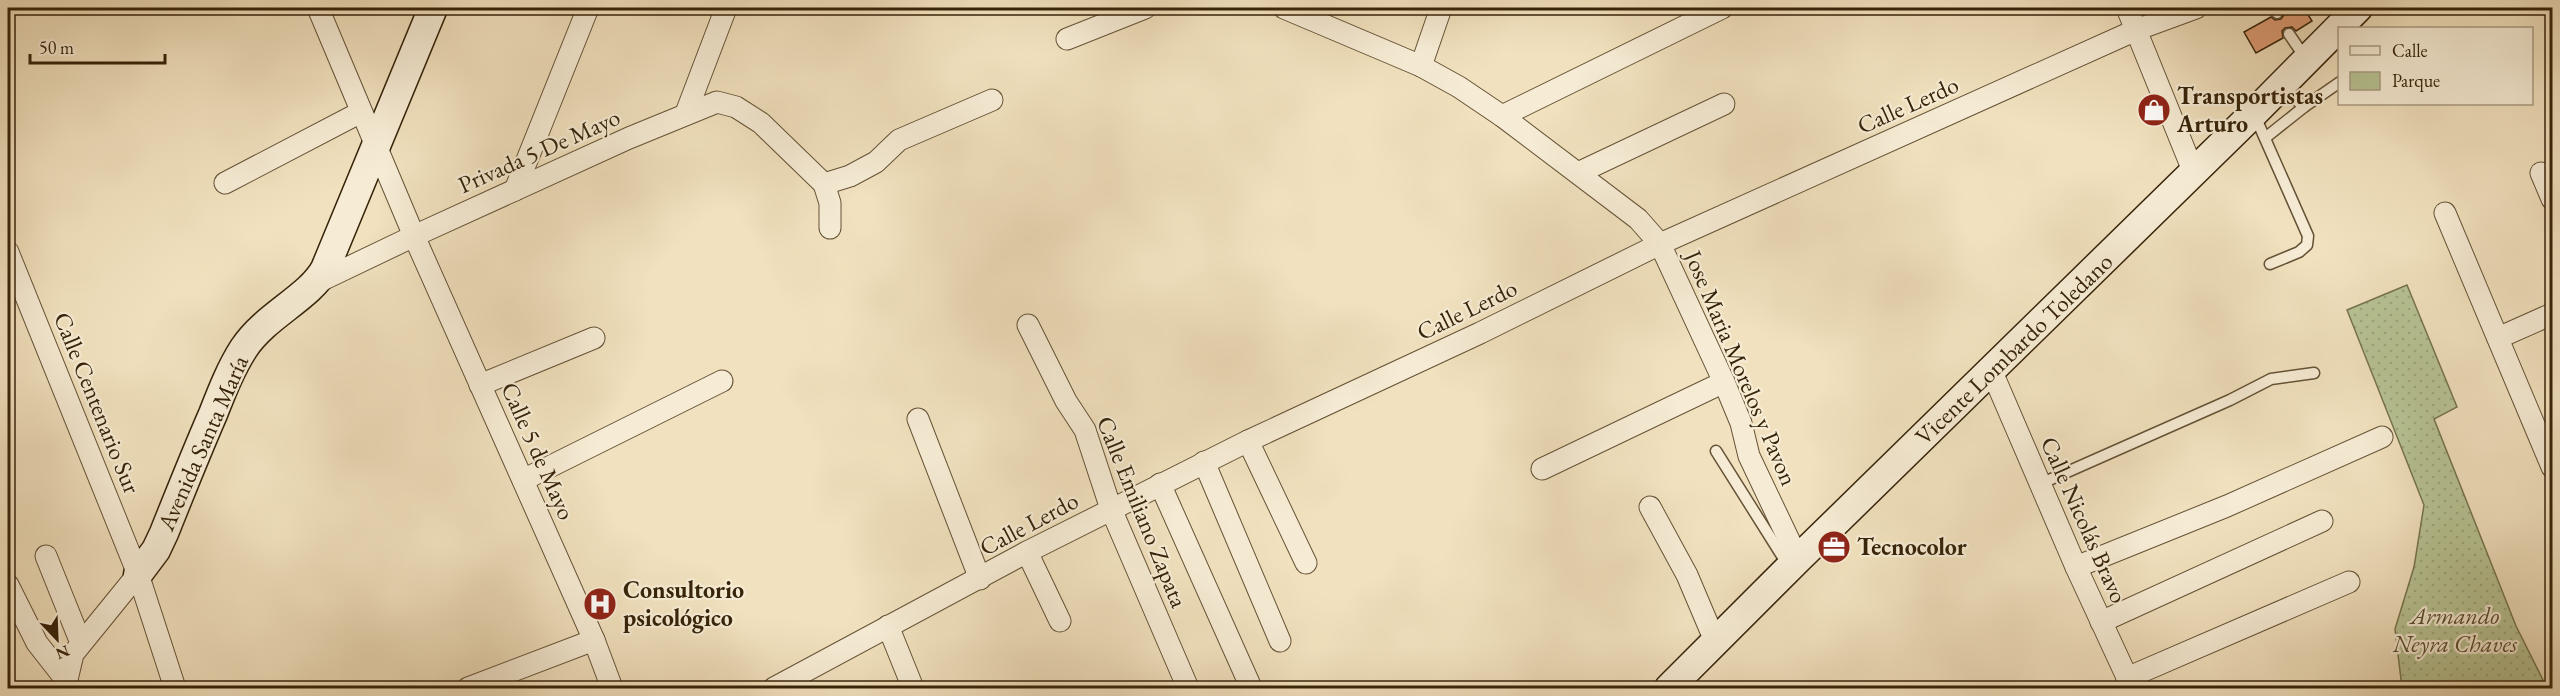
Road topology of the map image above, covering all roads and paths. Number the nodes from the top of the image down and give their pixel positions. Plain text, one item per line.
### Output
1 (318, 8) edge
2 (433, 8) edge
3 (588, 8) edge
4 (726, 8) edge
5 (1145, 8) edge
6 (1284, 8) edge
7 (1441, 8) edge
8 (1722, 8) edge
9 (2127, 8) edge
10 (2196, 8) edge
11 (2358, 8) edge
12 (2339, 27) edge
13 (2338, 28) edge
14 (2136, 30) junction
15 (2289, 34) dead end
16 (1067, 39) dead end
17 (2306, 60) junction
18 (1421, 66) junction
19 (2338, 83) edge
20 (2281, 87) junction
21 (992, 100) dead end
22 (1724, 104) dead end
23 (2304, 107) junction
24 (361, 112) junction
25 (686, 114) junction
26 (1502, 116) junction
27 (2259, 126) junction
28 (376, 144) junction
29 (1578, 173) junction
30 (2194, 173) junction
31 (2541, 173) dead end
32 (225, 183) dead end
33 (824, 184) junction
34 (515, 190) junction
35 (2553, 200) edge
36 (2445, 213) dead end
37 (830, 228) dead end
38 (414, 236) junction
39 (1659, 244) junction
40 (8, 252) edge
41 (2270, 264) dead end
42 (318, 282) junction
43 (2553, 314) edge
44 (1028, 325) dead end
45 (594, 338) dead end
46 (2498, 338) junction
47 (1992, 372) junction
48 (2314, 373) dead end
49 (722, 381) dead end
50 (1724, 382) junction
51 (480, 385) junction
52 (918, 419) dead end
53 (2382, 436) dead end
54 (1248, 441) junction
55 (1716, 451) dead end
56 (1204, 462) junction
57 (2553, 467) edge
58 (1542, 469) dead end
59 (523, 480) junction
60 (1160, 484) junction
61 (2040, 484) junction
62 (1650, 507) dead end
63 (1111, 509) junction
64 (2322, 521) dead end
65 (1027, 552) junction
66 (46, 556) dead end
67 (1794, 563) junction
68 (1306, 564) dead end
69 (2076, 567) junction
70 (138, 574) junction
71 (980, 579) junction
72 (2349, 582) dead end
73 (8, 585) edge
74 (1060, 621) dead end
75 (2101, 622) junction
76 (888, 626) junction
77 (594, 640) junction
78 (1280, 641) dead end
79 (1715, 641) junction
80 (81, 643) junction
81 (1249, 683) dead end
82 (2129, 683) edge
83 (66, 684) edge
84 (175, 688) edge
85 (468, 688) edge
86 (612, 688) edge
87 (774, 688) edge
88 (914, 688) edge
89 (1188, 688) edge
90 (1669, 688) edge

1 - 24 street, Calle 5 de Mayo
2 - 28 main road
3 - 34 street
4 - 25 street
5 - 16 street
6 - 18 street, Jose Maria Morelos y Pavon
7 - 18 street
8 - 26 street
9 - 14 street
10 - 14 street, Calle Lerdo
11 - 12 main road, Vicente Lombardo Toledano
13 - 17 main road, Vicente Lombardo Toledano
14 - 30 street
14 - 39 street, Calle Lerdo
15 - 17 lane
17 - 20 main road, Vicente Lombardo Toledano
18 - 26 street, Jose Maria Morelos y Pavon
19 - 23 lane
20 - 23 lane
20 - 27 main road, Vicente Lombardo Toledano
21 - 33 street
22 - 29 street
23 - 27 lane
24 - 28 street, Calle 5 de Mayo
24 - 32 street
25 - 33 street, Privada 5 De Mayo
25 - 34 street, Privada 5 De Mayo
26 - 29 street, Jose Maria Morelos y Pavon
27 - 30 main road, Vicente Lombardo Toledano
27 - 41 lane
28 - 38 street, Calle 5 de Mayo
28 - 42 main road
29 - 39 street, Jose Maria Morelos y Pavon
30 - 47 main road, Vicente Lombardo Toledano
31 - 35 street
33 - 37 street
34 - 38 street, Privada 5 De Mayo
36 - 46 street
38 - 42 street
38 - 51 street, Calle 5 de Mayo
39 - 50 street, Jose Maria Morelos y Pavon
39 - 54 street, Calle Lerdo
40 - 70 street, Calle Centenario Sur
42 - 70 main road, Avenida Santa María
43 - 46 street
44 - 63 street, Calle Emiliano Zapata
45 - 51 street
46 - 57 street
47 - 61 street, Calle Nicolás Bravo
47 - 67 main road, Vicente Lombardo Toledano
48 - 61 lane
49 - 59 street
50 - 58 street
50 - 67 street, Jose Maria Morelos y Pavon
51 - 59 street, Calle 5 de Mayo
52 - 71 street
53 - 69 street
54 - 56 street, Calle Lerdo
54 - 68 street
55 - 67 lane
56 - 60 street, Calle Lerdo
56 - 78 street
59 - 77 street, Calle 5 de Mayo
60 - 63 street, Calle Lerdo
60 - 81 street
61 - 69 street, Calle Nicolás Bravo
62 - 79 street
63 - 65 street, Calle Lerdo
63 - 89 street, Calle Emiliano Zapata
64 - 75 street
65 - 71 street, Calle Lerdo
65 - 74 street
66 - 80 street
67 - 79 main road, Vicente Lombardo Toledano
69 - 75 street, Calle Nicolás Bravo
70 - 80 street, Avenida Santa María
70 - 84 street, Calle Centenario Sur
71 - 76 street, Calle Lerdo
72 - 82 street
73 - 83 street
75 - 82 street, Calle Nicolás Bravo
76 - 87 street, Calle Lerdo
76 - 88 street
77 - 85 street
77 - 86 street, Calle 5 de Mayo
79 - 90 main road, Vicente Lombardo Toledano
80 - 83 street, Avenida Santa María

